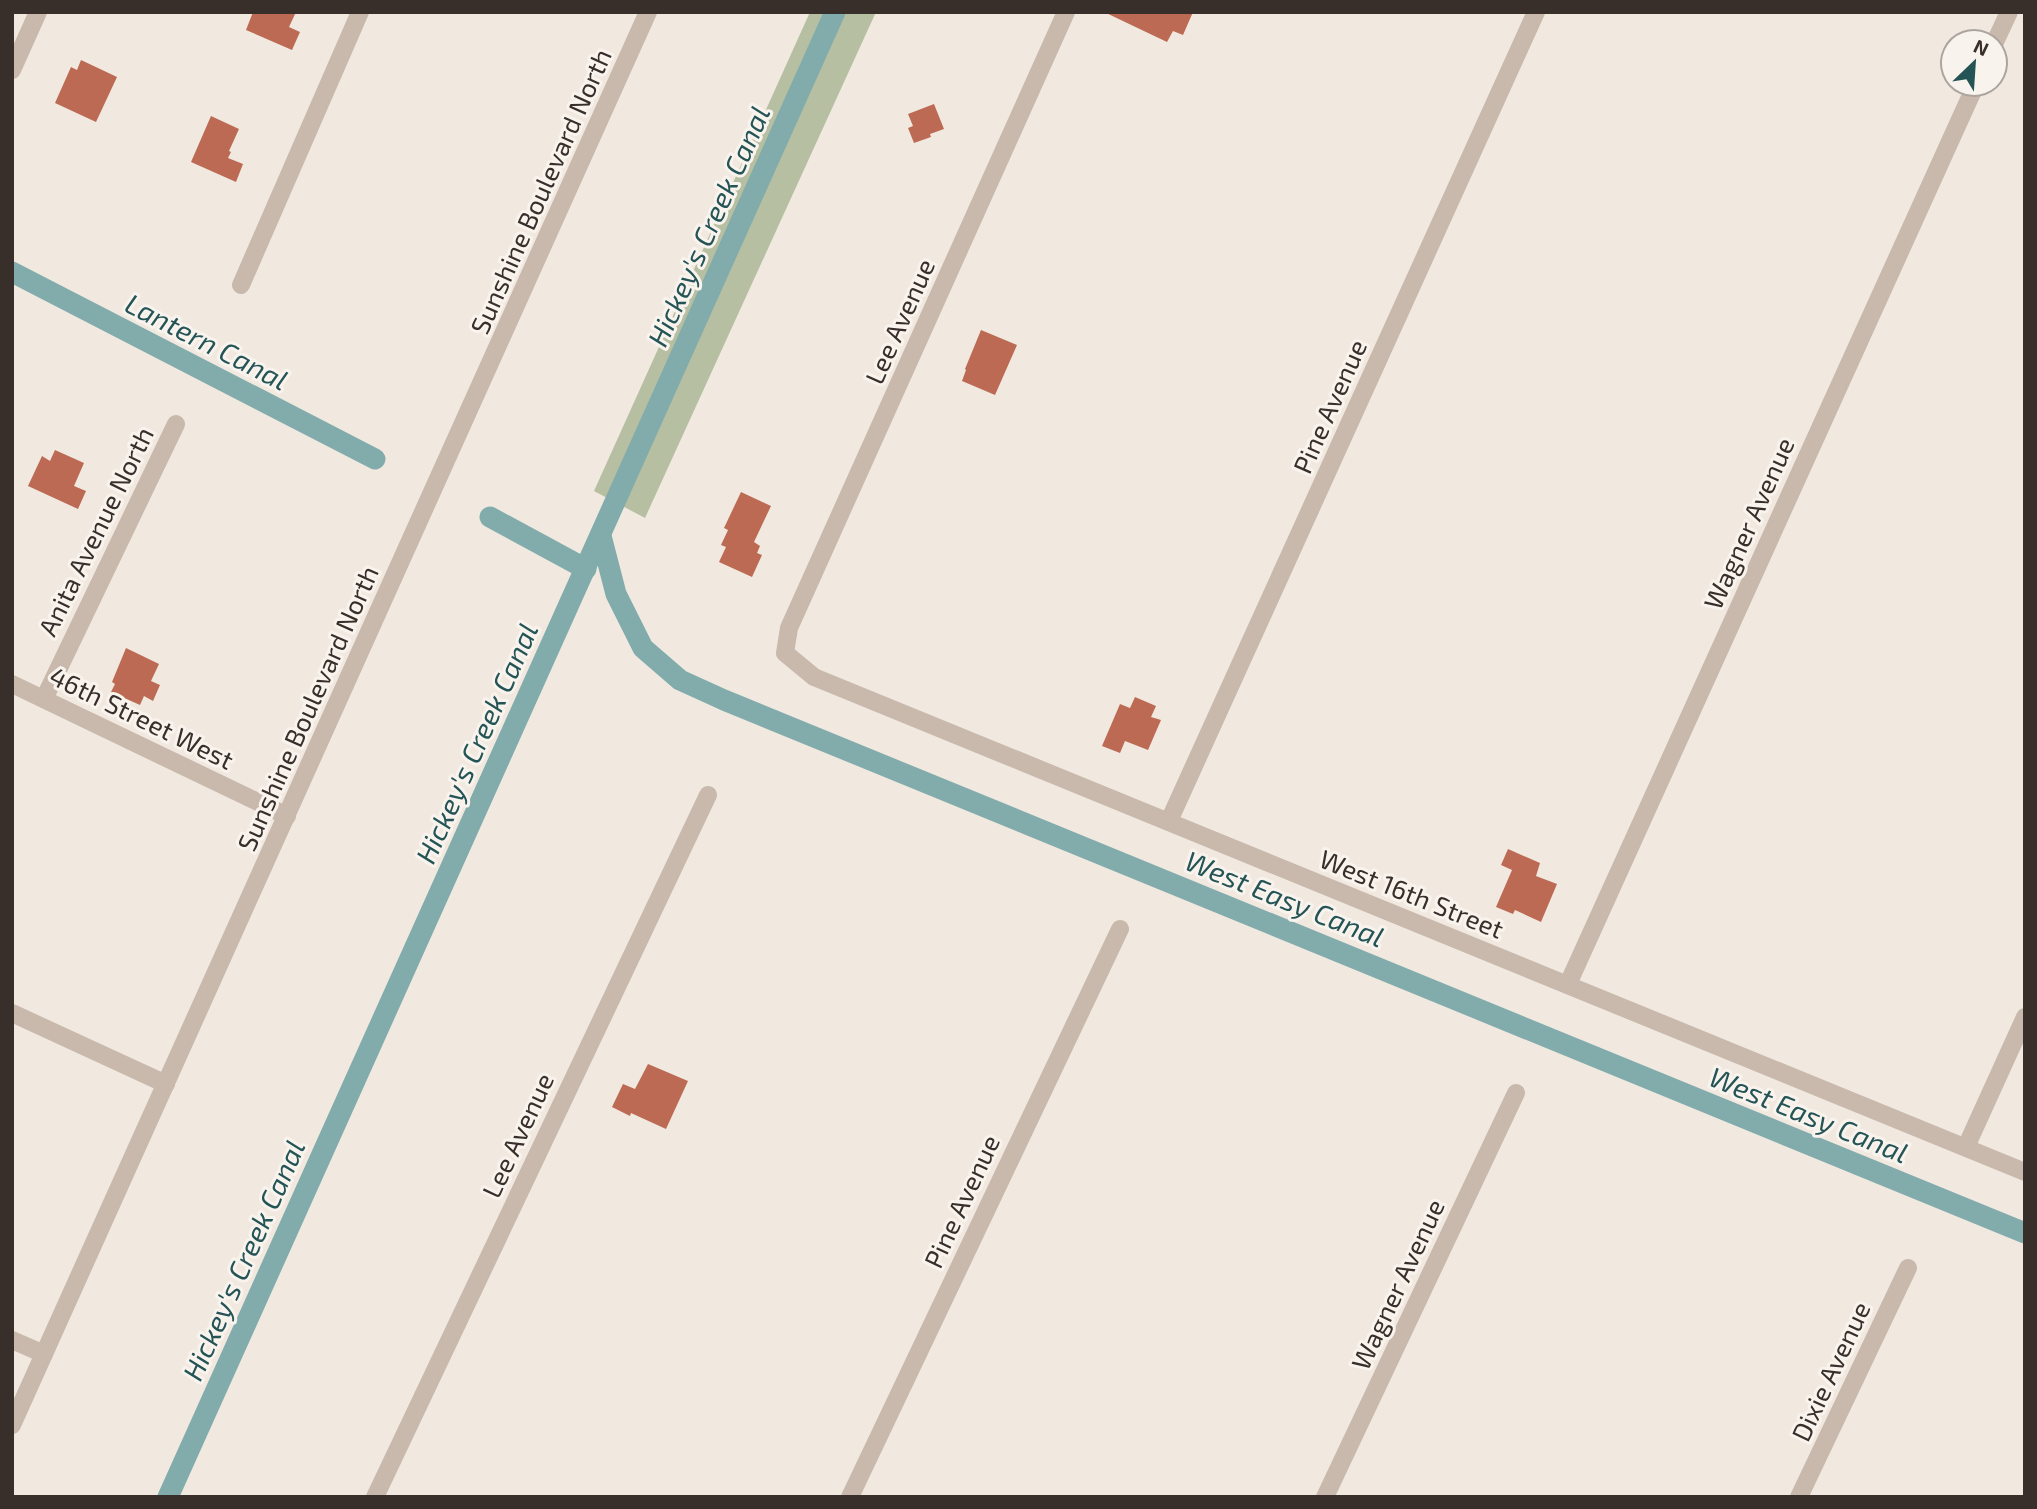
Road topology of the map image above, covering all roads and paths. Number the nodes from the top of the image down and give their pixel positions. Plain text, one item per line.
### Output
1 (38, 12) edge
2 (360, 12) edge
3 (648, 12) edge
4 (1066, 12) edge
5 (1536, 12) edge
6 (2009, 12) edge
7 (2002, 28) edge
8 (12, 70) edge
9 (1970, 98) edge
10 (241, 285) dead end
11 (176, 424) dead end
12 (785, 653) joint
13 (12, 684) edge
14 (44, 699) junction
15 (708, 795) dead end
16 (288, 816) junction
17 (1169, 821) junction
18 (1120, 929) dead end
19 (1568, 984) junction
20 (12, 1013) edge
21 (2025, 1017) edge
22 (166, 1084) junction
23 (1516, 1093) dead end
24 (1966, 1147) junction
25 (2025, 1172) edge
26 (1908, 1268) dead end
27 (12, 1340) edge
28 (44, 1354) junction
29 (12, 1425) edge
30 (374, 1497) edge
31 (850, 1497) edge
32 (1325, 1497) edge
33 (1799, 1497) edge

1 - 8 street
2 - 10 street
3 - 16 street, Sunshine Boulevard North
4 - 12 street, Lee Avenue
5 - 17 street, Pine Avenue
6 - 7 street
9 - 19 street, Wagner Avenue
11 - 14 street, Anita Avenue North
12 - 17 street, West 16th Street
13 - 14 street, 46th Street West
14 - 16 street, 46th Street West
15 - 30 street, Lee Avenue
16 - 22 street, Sunshine Boulevard North
17 - 19 street, West 16th Street
18 - 31 street, Pine Avenue
19 - 24 street, West 16th Street
20 - 22 street
21 - 24 street
22 - 28 street, Sunshine Boulevard North
23 - 32 street, Wagner Avenue
24 - 25 street, West 16th Street
26 - 33 street, Dixie Avenue
27 - 28 street
28 - 29 street, Sunshine Boulevard North

